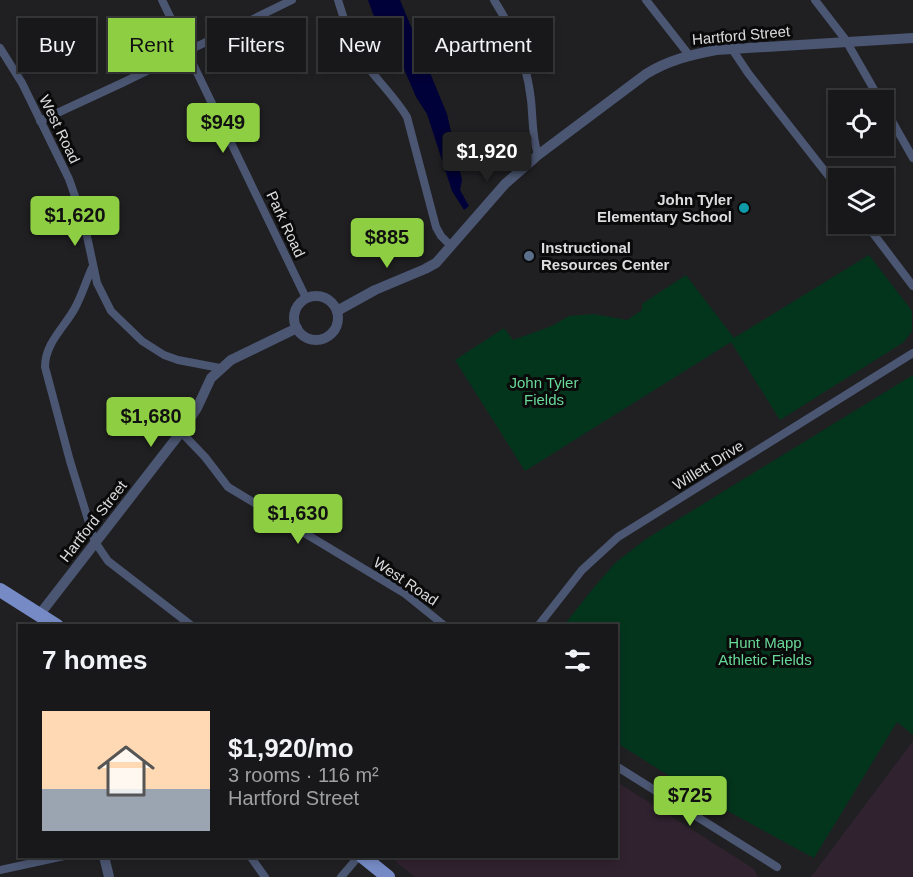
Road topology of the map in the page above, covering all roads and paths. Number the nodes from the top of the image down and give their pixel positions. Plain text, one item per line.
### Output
1 (162, 0) edge
2 (292, 0) edge
3 (338, 0) edge
4 (494, 0) edge
5 (646, 0) edge
6 (815, 0) edge
7 (171, 18) edge
8 (913, 38) edge
9 (847, 42) junction
10 (195, 47) edge
11 (0, 48) edge
12 (732, 49) junction
13 (689, 55) junction
14 (195, 68) edge
15 (143, 72) edge
16 (874, 90) edge
17 (40, 121) junction
18 (894, 123) edge
19 (910, 148) edge
20 (538, 155) junction
21 (913, 158) edge
22 (828, 175) edge
23 (874, 234) edge
24 (451, 246) junction
25 (92, 268) junction
26 (913, 286) edge
27 (306, 298) junction
28 (337, 311) junction
29 (297, 328) junction
30 (913, 353) edge
31 (220, 368) junction
32 (181, 432) junction
33 (95, 542) junction
34 (0, 590) edge
35 (43, 620) edge
36 (189, 624) edge
37 (443, 624) edge
38 (540, 624) edge
39 (618, 767) edge
40 (55, 858) edge
41 (105, 858) edge
42 (251, 858) edge
43 (358, 858) edge
44 (363, 858) edge
45 (777, 867) dead end
46 (0, 870) edge
47 (110, 877) edge
48 (264, 877) edge
49 (341, 877) edge
50 (388, 877) edge

1 - 7 street, Park Road
2 - 10 street
3 - 24 street
4 - 20 street
5 - 13 street
6 - 9 street
8 - 9 street, Hartford Street
9 - 12 street, Hartford Street
9 - 16 street
11 - 17 street, West Road
12 - 13 street, Hartford Street
12 - 22 street
13 - 20 street, Hartford Street
14 - 27 street, Park Road
15 - 17 street
17 - 25 street, West Road
18 - 19 street
19 - 21 street
20 - 24 street, Hartford Street
23 - 26 street
24 - 28 street, Hartford Street
25 - 31 street, West Road
25 - 33 street
27 - 28 street
27 - 29 street
28 - 29 street
29 - 31 street, Hartford Street
30 - 38 street, Willett Drive
31 - 32 street, Hartford Street
32 - 33 street, Hartford Street
32 - 37 street, West Road
33 - 35 street, Hartford Street
33 - 36 street
34 - 35 main road
39 - 45 street
40 - 46 street
41 - 47 street
42 - 48 street
43 - 49 street
44 - 50 main road

